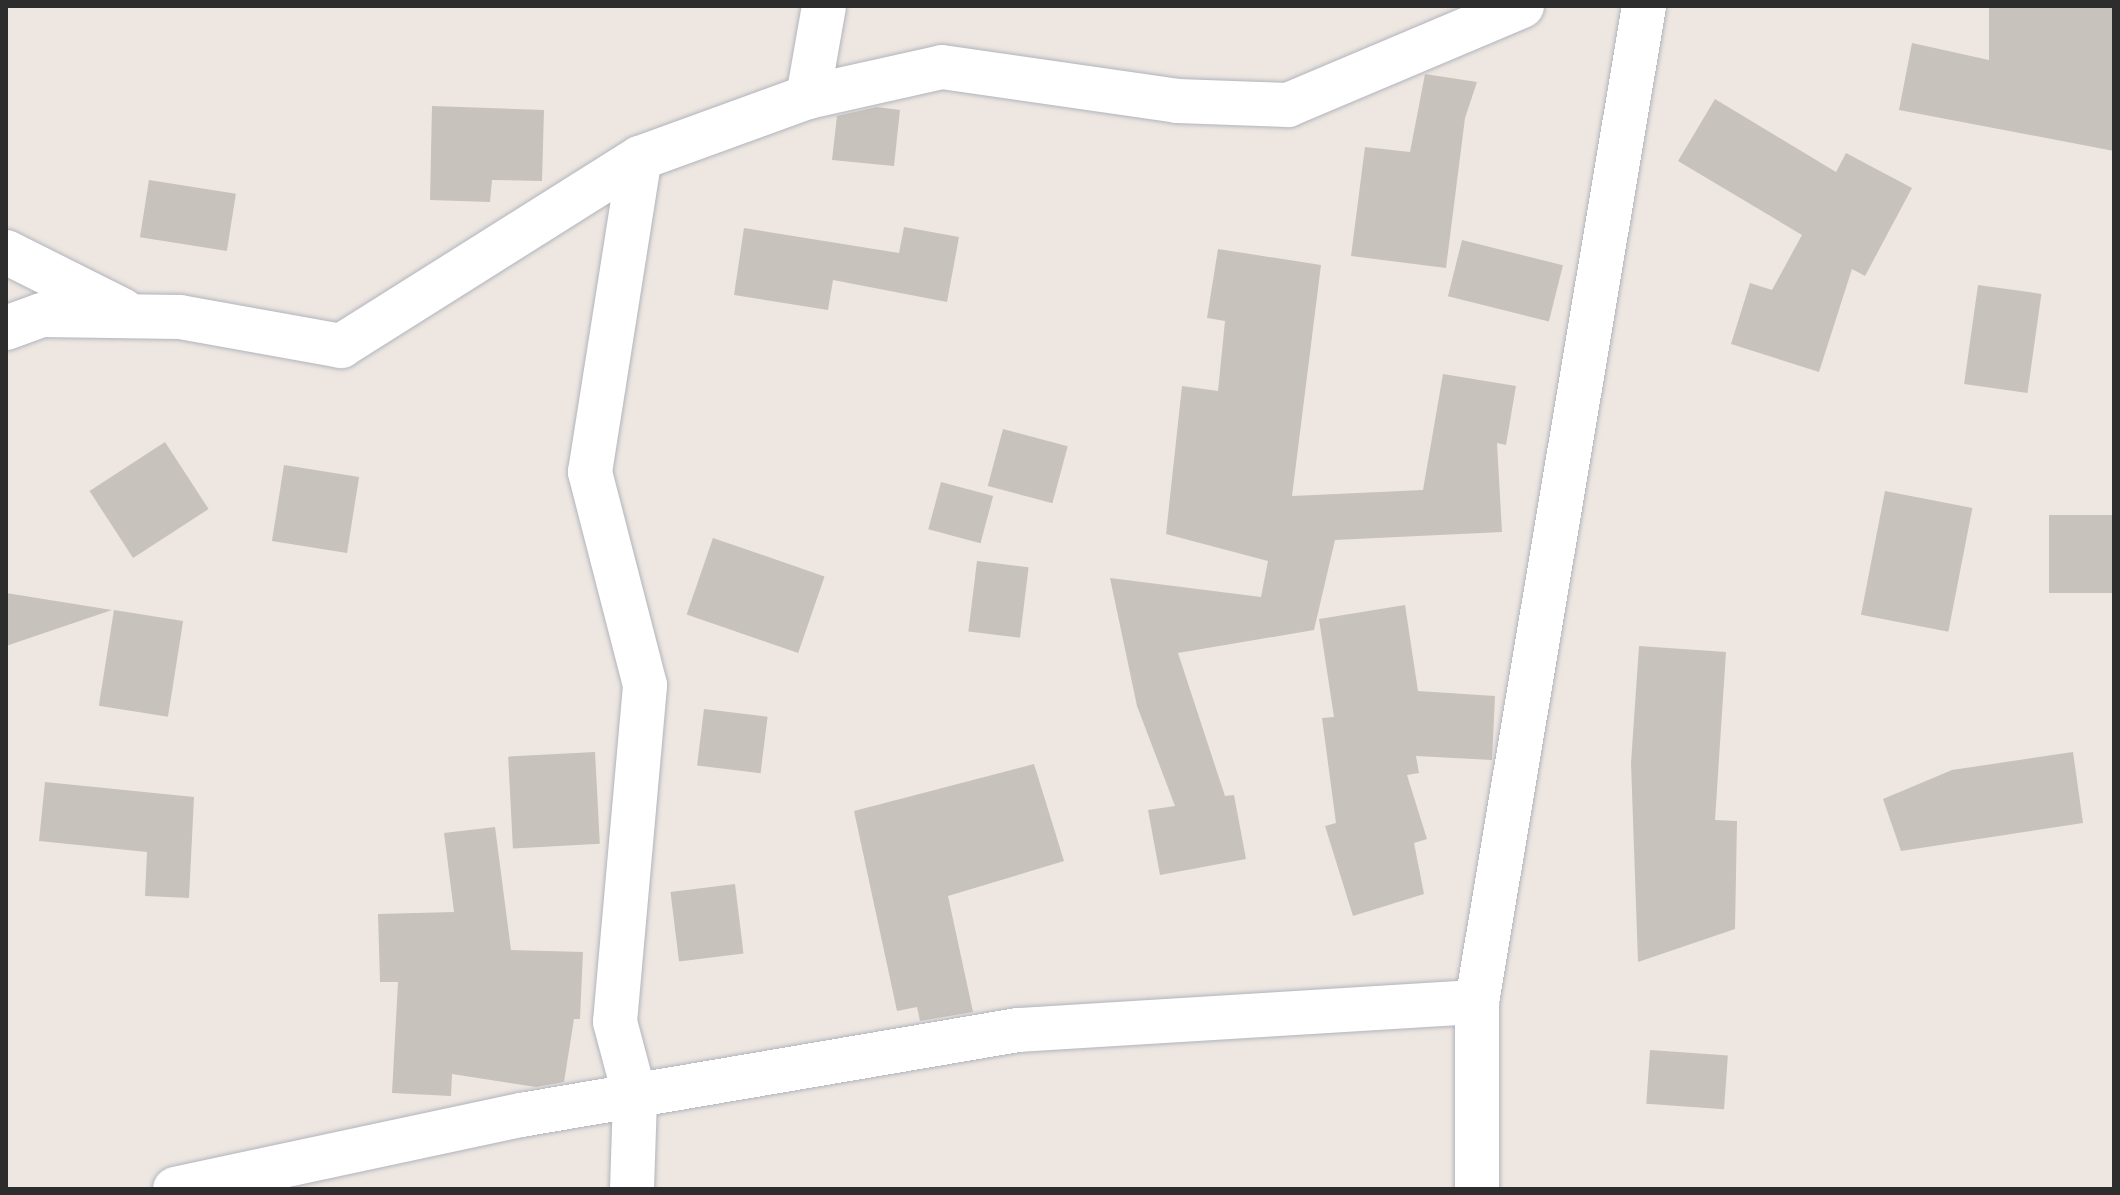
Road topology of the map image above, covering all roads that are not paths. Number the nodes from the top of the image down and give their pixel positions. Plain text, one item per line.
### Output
1 (824, 6) edge
2 (1522, 6) edge
3 (1644, 6) edge
4 (808, 97) junction
5 (640, 158) junction
6 (6, 252) edge
7 (135, 316) junction
8 (6, 328) edge
9 (1477, 1002) junction
10 (635, 1097) junction
11 (175, 1189) edge
12 (632, 1189) edge
13 (1477, 1189) edge

1 - 4 street
2 - 4 street
3 - 9 street
4 - 5 street
5 - 7 street
5 - 10 street
6 - 7 street
7 - 8 street
9 - 10 street
9 - 13 street
10 - 11 street
10 - 12 street

